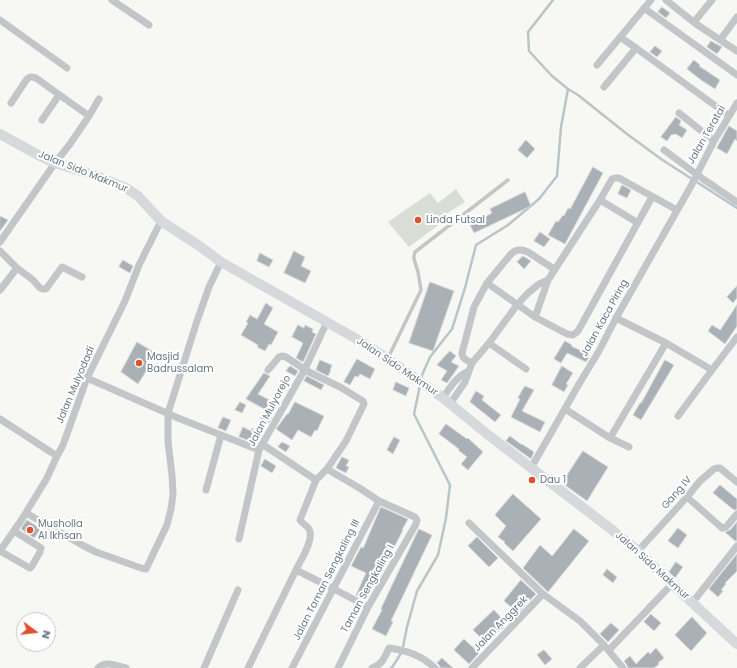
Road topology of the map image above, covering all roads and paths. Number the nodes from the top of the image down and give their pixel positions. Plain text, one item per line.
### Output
1 (112, 0) edge
2 (651, 0) edge
3 (666, 0) edge
4 (712, 0) edge
5 (644, 8) junction
6 (737, 17) edge
7 (0, 20) edge
8 (694, 22) junction
9 (149, 25) dead end
10 (620, 38) junction
11 (720, 40) junction
12 (636, 48) junction
13 (737, 51) edge
14 (597, 65) dead end
15 (67, 68) dead end
16 (737, 75) edge
17 (604, 87) dead end
18 (59, 95) junction
19 (99, 99) dead end
20 (11, 103) dead end
21 (737, 103) edge
22 (679, 113) dead end
23 (89, 116) junction
24 (728, 116) junction
25 (42, 120) dead end
26 (0, 134) edge
27 (714, 141) junction
28 (664, 150) dead end
29 (55, 163) junction
30 (695, 176) junction
31 (508, 180) dead end
32 (652, 197) junction
33 (736, 199) edge
34 (600, 200) junction
35 (677, 210) junction
36 (162, 221) junction
37 (638, 223) junction
38 (0, 242) edge
39 (0, 251) edge
40 (221, 262) junction
41 (18, 268) junction
42 (554, 269) junction
43 (82, 277) dead end
44 (548, 280) junction
45 (487, 283) junction
46 (0, 290) edge
47 (517, 305) junction
48 (535, 318) junction
49 (616, 318) junction
50 (327, 322) junction
51 (737, 337) edge
52 (489, 343) junction
53 (666, 343) junction
54 (388, 359) junction
55 (472, 363) junction
56 (305, 369) junction
57 (526, 369) dead end
58 (268, 370) dead end
59 (712, 370) junction
60 (87, 378) junction
61 (446, 401) junction
62 (565, 409) junction
63 (171, 415) junction
64 (678, 416) dead end
65 (0, 419) edge
66 (221, 435) junction
67 (610, 438) junction
68 (260, 447) junction
69 (628, 447) dead end
70 (57, 456) junction
71 (531, 468) junction
72 (327, 469) junction
73 (316, 480) junction
74 (737, 482) edge
75 (206, 490) dead end
76 (687, 497) junction
77 (379, 501) junction
78 (26, 513) junction
79 (737, 514) edge
80 (469, 523) dead end
81 (14, 531) junction
82 (239, 539) dead end
83 (737, 546) edge
84 (0, 551) edge
85 (638, 551) junction
86 (296, 570) junction
87 (672, 584) junction
88 (334, 589) junction
89 (238, 590) dead end
90 (543, 594) junction
91 (692, 603) junction
92 (368, 607) junction
93 (737, 644) edge
94 (606, 648) junction
95 (98, 668) edge
96 (126, 668) edge
97 (204, 668) edge
98 (248, 668) edge
99 (292, 668) edge
100 (338, 668) edge
101 (372, 668) edge
102 (435, 668) edge
103 (472, 668) edge
104 (580, 668) edge
105 (623, 668) edge

1 - 9 street
2 - 5 street
3 - 8 street
4 - 8 street
5 - 10 street
5 - 16 street
6 - 11 street
7 - 15 street
8 - 11 street
10 - 12 street
10 - 14 street
11 - 13 street
12 - 17 street
12 - 24 street
18 - 20 street
18 - 23 street
18 - 25 street
19 - 23 street
21 - 24 street, Jalan Teratai
22 - 27 street
23 - 29 street
24 - 27 street, Jalan Teratai
26 - 29 main road, Jalan Sido Makmur
27 - 30 street, Jalan Teratai
28 - 30 street
29 - 36 main road, Jalan Sido Makmur
29 - 38 street
30 - 33 street
30 - 35 street, Jalan Kaca Piring
31 - 54 lane
32 - 34 street
32 - 35 street
32 - 37 street
34 - 37 street
34 - 42 street
35 - 49 street, Jalan Kaca Piring
36 - 40 main road, Jalan Sido Makmur
36 - 60 street, Jalan Mulyodadi
37 - 48 street
39 - 41 street
40 - 50 main road, Jalan Sido Makmur
40 - 63 street
41 - 43 street
41 - 46 street
42 - 44 street
42 - 45 street
44 - 47 street
44 - 48 street
45 - 47 street
45 - 55 street
47 - 48 street
47 - 52 street
49 - 53 street
49 - 62 street, Jalan Kaca Piring
50 - 54 main road, Jalan Sido Makmur
50 - 56 street, Jalan Mulyorejo
51 - 59 street
52 - 55 street
52 - 57 street
53 - 59 street
53 - 67 street
54 - 61 main road, Jalan Sido Makmur
55 - 61 street
56 - 58 street
56 - 68 street, Jalan Mulyorejo
56 - 72 street
59 - 64 street
60 - 63 street
60 - 70 street, Jalan Mulyodadi
61 - 71 main road, Jalan Sido Makmur
62 - 67 street
62 - 71 street, Jalan Kaca Piring
63 - 66 street
63 - 78 street
65 - 70 street
66 - 68 street
66 - 75 street
67 - 69 street
68 - 73 street
68 - 82 street, Jalan Mulyorejo
70 - 78 street, Jalan Mulyodadi
71 - 85 main road, Jalan Sido Makmur
72 - 73 street
72 - 77 street
73 - 86 street
74 - 76 street, Gang IV
76 - 79 street
76 - 85 street, Gang IV
77 - 88 street, Jalan Taman Sengkaling III
77 - 92 street, Taman Sengkaling I
78 - 81 street, Jalan Mulyodadi
80 - 90 street
81 - 84 street, Jalan Mulyodadi
81 - 84 street
83 - 91 street
85 - 87 main road, Jalan Sido Makmur
86 - 88 street
86 - 98 street
87 - 91 main road, Jalan Sido Makmur
87 - 94 street
88 - 92 street
88 - 99 street, Jalan Taman Sengkaling III
89 - 97 street
90 - 94 street
90 - 103 street, Jalan Anggrek
91 - 93 main road, Jalan Sido Makmur
92 - 100 street, Taman Sengkaling I
94 - 104 street
94 - 105 street
95 - 96 street
101 - 102 street

